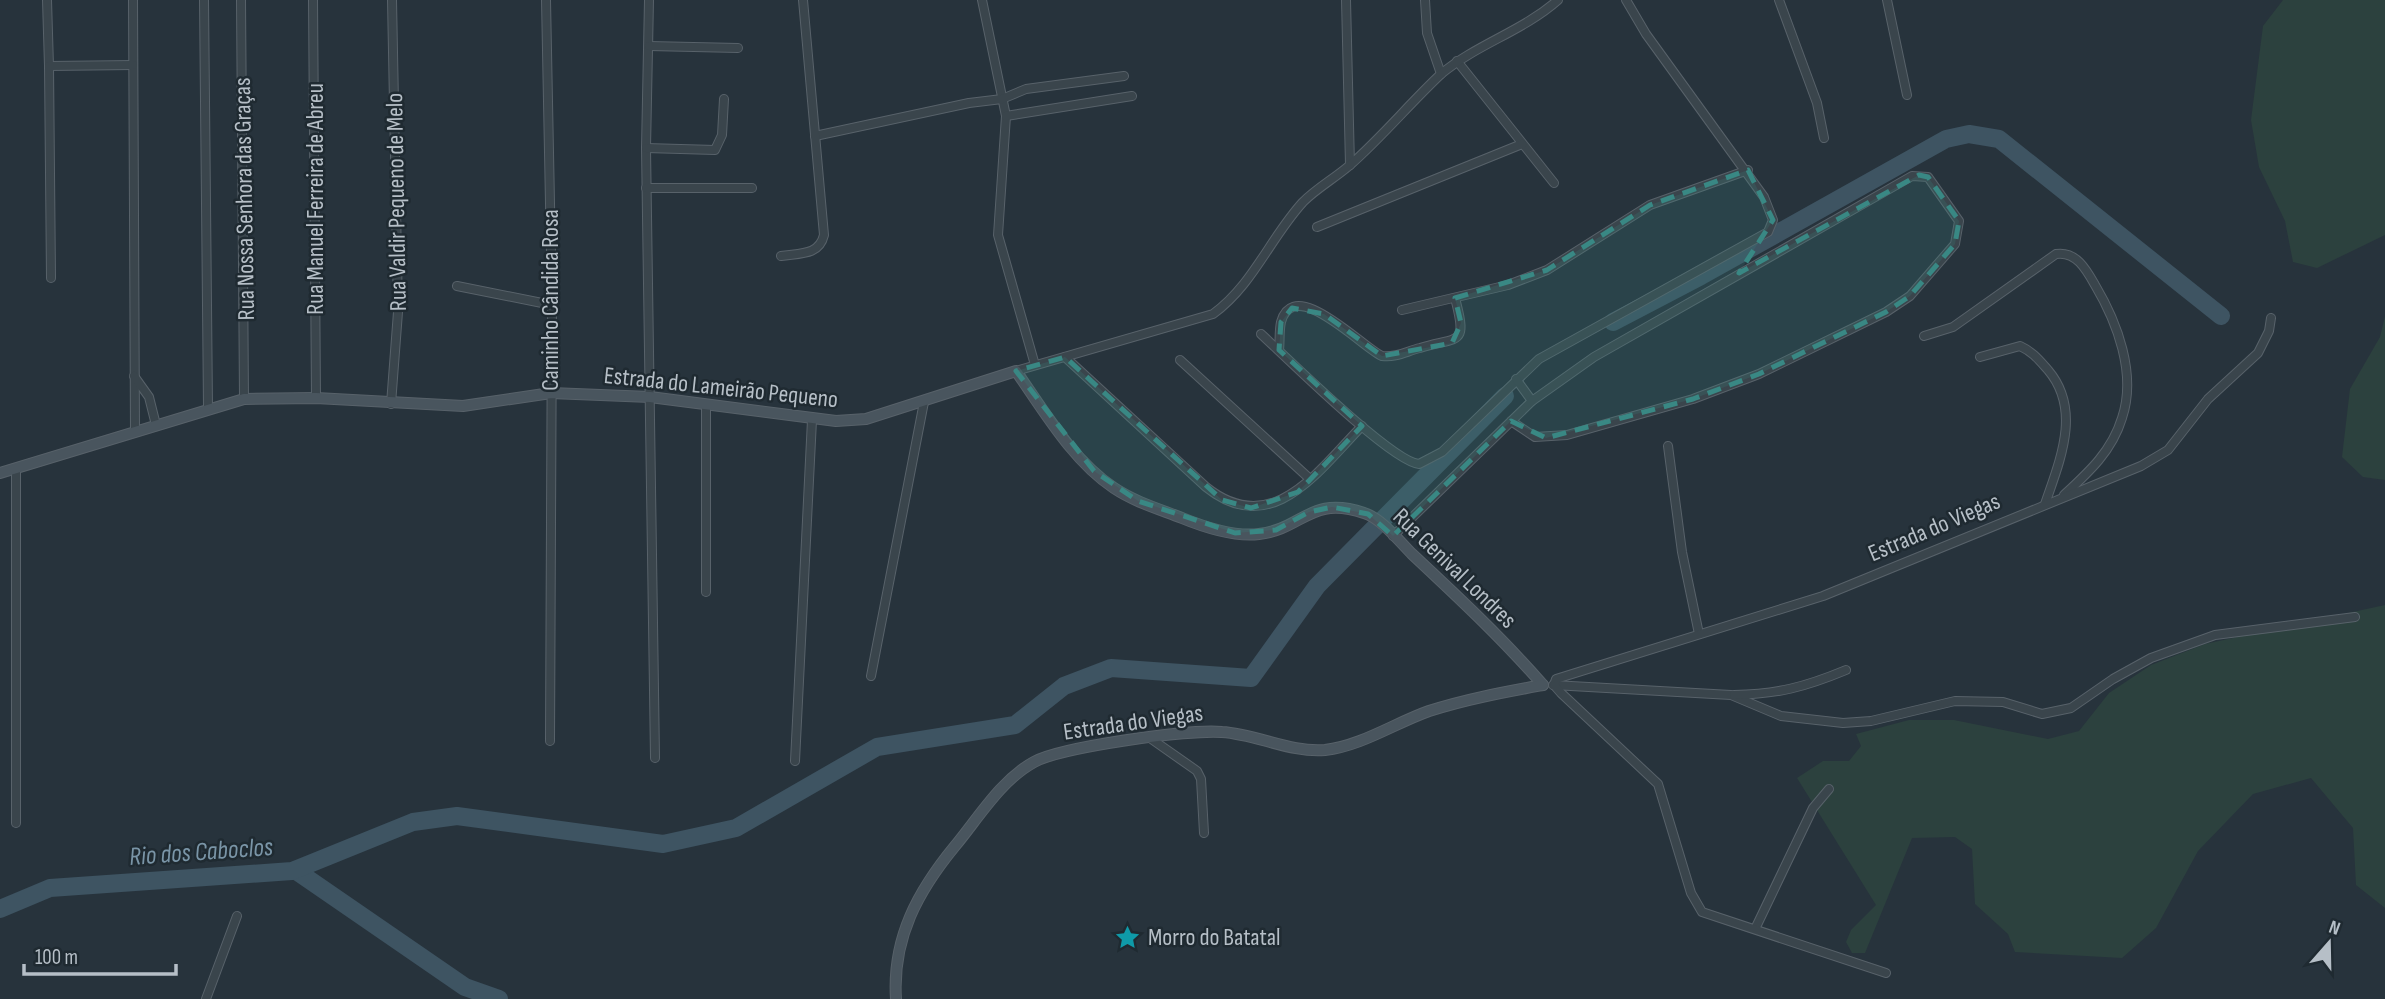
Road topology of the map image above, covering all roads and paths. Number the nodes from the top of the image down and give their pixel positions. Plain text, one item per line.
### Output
1 (47, 0) edge
2 (133, 0) edge
3 (204, 0) edge
4 (241, 0) edge
5 (313, 0) edge
6 (392, 0) edge
7 (546, 0) edge
8 (649, 0) edge
9 (803, 0) edge
10 (982, 0) edge
11 (1346, 0) edge
12 (1425, 0) edge
13 (1558, 0) edge
14 (1626, 0) edge
15 (1779, 0) edge
16 (1887, 0) edge
17 (649, 46) junction
18 (738, 48) dead end
19 (1457, 61) junction
20 (133, 65) junction
21 (49, 66) junction
22 (1441, 74) junction
23 (1124, 76) dead end
24 (1907, 95) dead end
25 (1132, 96) dead end
26 (724, 99) dead end
27 (1002, 99) junction
28 (1006, 116) junction
29 (815, 136) junction
30 (1824, 138) dead end
31 (1522, 144) junction
32 (646, 148) junction
33 (1350, 165) junction
34 (1748, 170) junction
35 (1554, 183) dead end
36 (646, 188) junction
37 (752, 188) dead end
38 (1317, 227) dead end
39 (780, 256) dead end
40 (51, 278) dead end
41 (457, 286) dead end
42 (1455, 299) junction
43 (552, 305) junction
44 (1402, 310) dead end
45 (2271, 318) dead end
46 (1261, 334) dead end
47 (1924, 336) dead end
48 (1279, 350) junction
49 (1065, 357) junction
50 (1980, 357) dead end
51 (1180, 360) dead end
52 (1035, 365) junction
53 (1016, 371) junction
54 (134, 376) junction
55 (1516, 379) junction
56 (551, 393) junction
57 (650, 397) junction
58 (316, 398) junction
59 (244, 399) junction
60 (1531, 401) junction
61 (924, 402) junction
62 (391, 404) junction
63 (706, 405) junction
64 (208, 407) junction
65 (812, 420) junction
66 (1511, 421) junction
67 (156, 425) junction
68 (1362, 426) junction
69 (135, 431) junction
70 (1668, 446) dead end
71 (16, 468) junction
72 (0, 473) edge
73 (1310, 478) junction
74 (2061, 498) junction
75 (2045, 503) junction
76 (1392, 535) junction
77 (706, 592) dead end
78 (2355, 617) dead end
79 (1699, 634) junction
80 (1846, 670) dead end
81 (871, 676) dead end
82 (1548, 685) junction
83 (1731, 695) junction
84 (1150, 738) junction
85 (550, 741) dead end
86 (655, 758) dead end
87 (795, 761) dead end
88 (1829, 789) dead end
89 (16, 822) dead end
90 (1203, 834) dead end
91 (237, 916) dead end
92 (1756, 928) junction
93 (1886, 973) dead end
94 (206, 999) edge
95 (896, 999) edge

1 - 21 street
2 - 20 street
3 - 64 street
4 - 59 street, Rua Nossa Senhora das Graças
5 - 58 street, Rua Manuel Ferreira de Abreu
6 - 62 street, Rua Valdir Pequeno de Melo
7 - 43 street, Caminho Cândida Rosa
8 - 17 street
9 - 29 street
10 - 27 street
11 - 33 street
12 - 22 street
13 - 19 street, Estrada do Lameirão Pequeno
14 - 34 street
15 - 30 street
16 - 24 street
17 - 18 street
17 - 32 street
19 - 22 street, Estrada do Lameirão Pequeno
19 - 31 street
20 - 21 street
20 - 54 street
21 - 40 street
22 - 33 street, Estrada do Lameirão Pequeno
23 - 27 street
25 - 28 street
26 - 32 street
27 - 28 street
27 - 29 street
28 - 52 street
29 - 39 street
31 - 35 street
31 - 38 street
32 - 36 street
33 - 49 street, Estrada do Lameirão Pequeno
34 - 42 street
34 - 55 street
36 - 37 street
36 - 57 street
41 - 43 street
42 - 44 street
42 - 48 street
43 - 56 street, Caminho Cândida Rosa
45 - 74 street, Estrada do Viegas
46 - 48 street
47 - 74 street
48 - 68 street
49 - 52 street, Estrada do Lameirão Pequeno
49 - 73 street
50 - 75 street
51 - 73 street
52 - 53 street, Estrada do Lameirão Pequeno
53 - 61 street, Estrada do Lameirão Pequeno
53 - 76 street, Rua Genival Londres
54 - 67 street
54 - 69 street
55 - 60 street
55 - 68 street
56 - 57 street, Estrada do Lameirão Pequeno
56 - 62 street, Estrada do Lameirão Pequeno
56 - 85 street, Caminho Cândida Rosa
57 - 63 street, Estrada do Lameirão Pequeno
57 - 86 street
58 - 59 street, Estrada do Lameirão Pequeno
58 - 62 street, Estrada do Lameirão Pequeno
59 - 64 street, Estrada do Lameirão Pequeno
60 - 66 street
60 - 66 street
61 - 65 street, Estrada do Lameirão Pequeno
61 - 81 street
63 - 65 street, Estrada do Lameirão Pequeno
63 - 77 street
64 - 67 street, Estrada do Lameirão Pequeno
65 - 87 street
66 - 76 street
67 - 69 street, Estrada do Lameirão Pequeno
68 - 73 street
69 - 71 street, Estrada do Lameirão Pequeno
70 - 79 street
71 - 72 street, Estrada do Lameirão Pequeno
71 - 89 street
74 - 75 street, Estrada do Viegas
75 - 79 street, Estrada do Viegas
76 - 82 street, Rua Genival Londres
78 - 83 street, Estrada do Viegas
79 - 82 street, Estrada do Viegas
80 - 83 street
82 - 83 street, Estrada do Viegas
82 - 84 street, Estrada do Viegas
82 - 92 street
84 - 90 street
84 - 95 street, Estrada do Viegas
88 - 92 street
91 - 94 street
92 - 93 street

